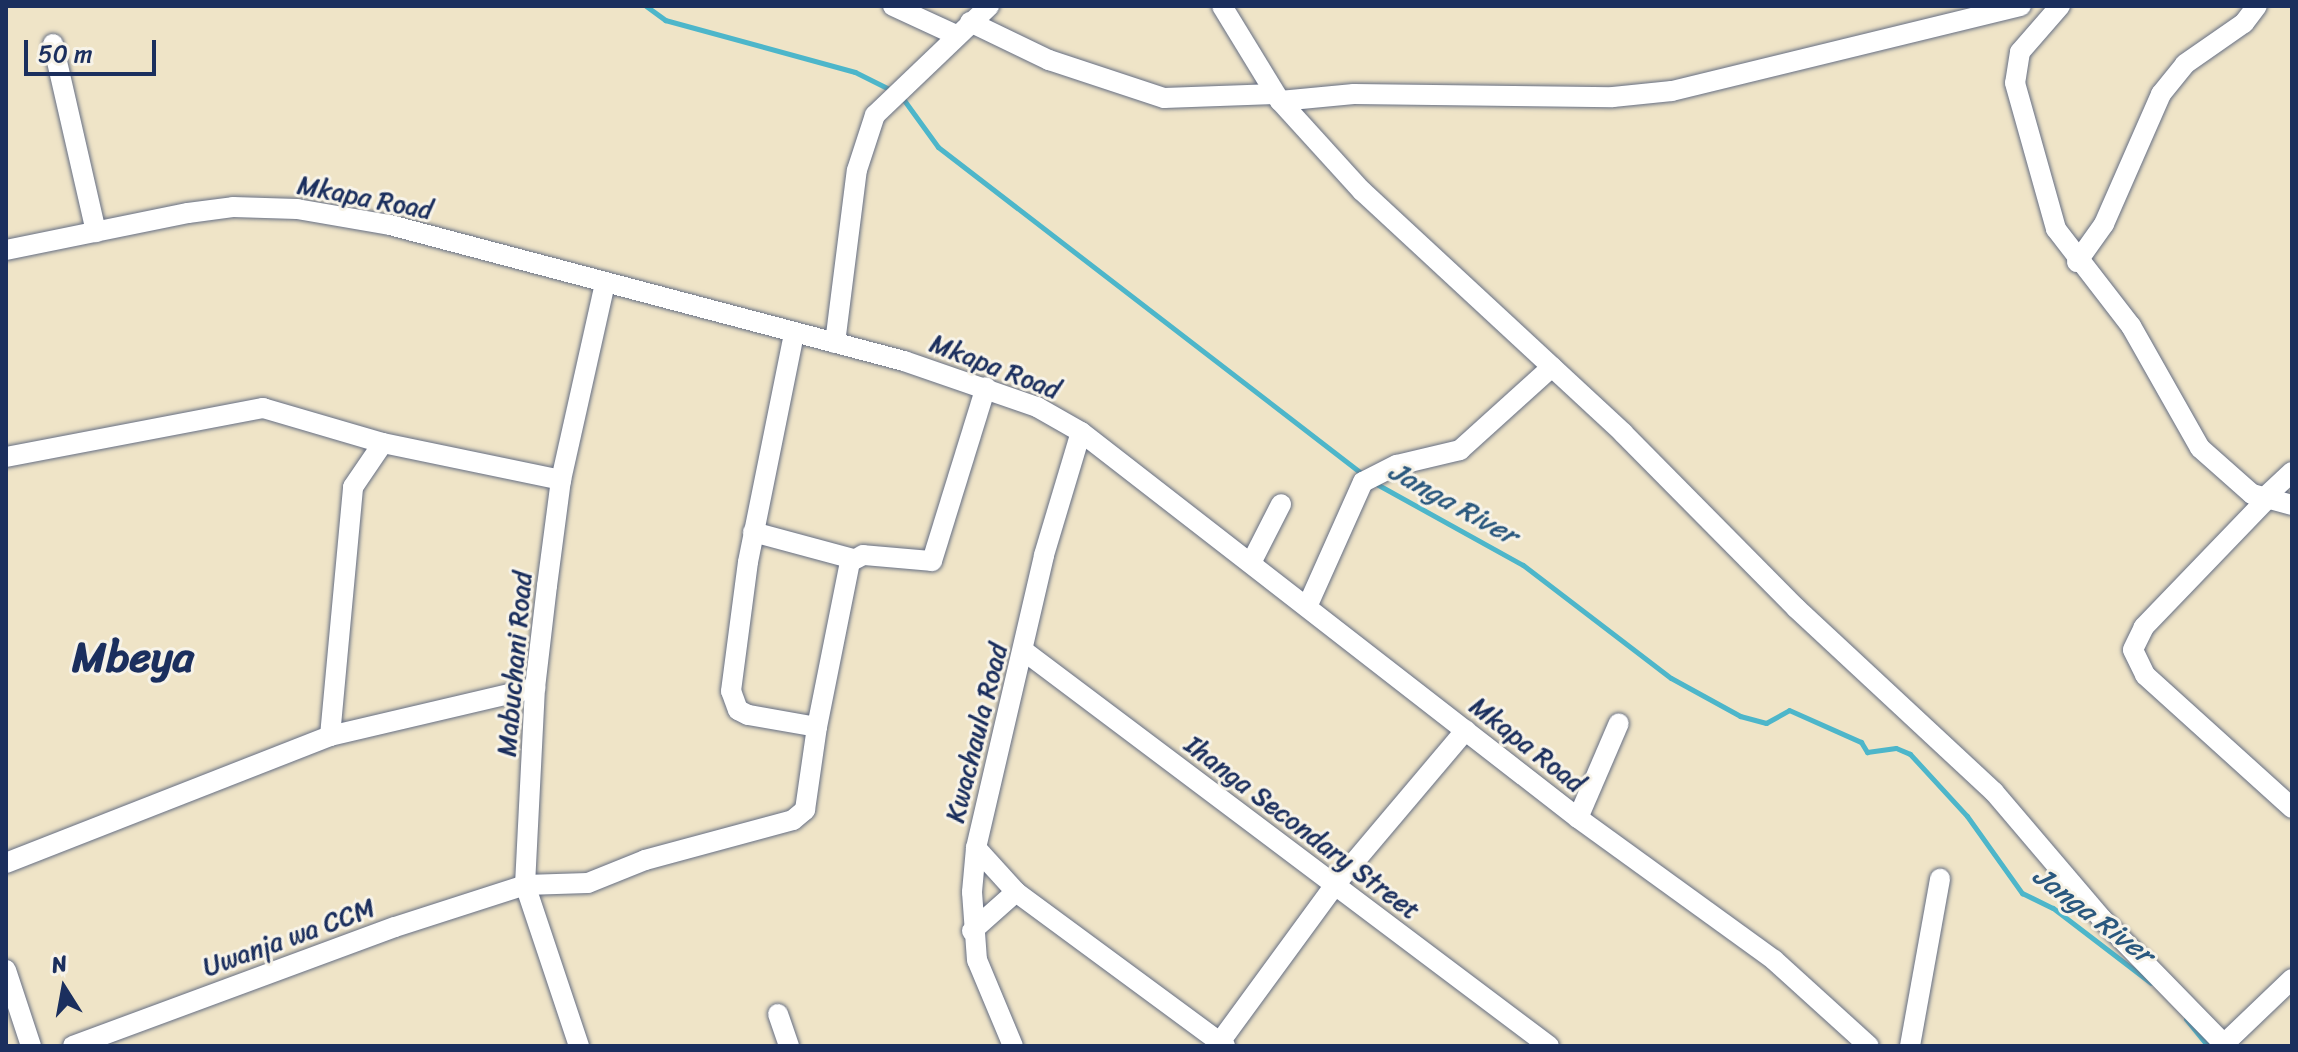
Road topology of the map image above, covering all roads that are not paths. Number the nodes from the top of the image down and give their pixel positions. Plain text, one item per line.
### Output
1 (893, 6) edge
2 (989, 6) edge
3 (1222, 6) edge
4 (2060, 6) edge
5 (2257, 6) edge
6 (2014, 7) edge
7 (963, 28) junction
8 (2030, 36) junction
9 (53, 44) dead end
10 (1278, 97) junction
11 (96, 232) junction
12 (6, 250) edge
13 (2077, 262) junction
14 (605, 283) junction
15 (794, 334) junction
16 (835, 343) junction
17 (1552, 367) junction
18 (986, 387) junction
19 (1081, 432) junction
20 (383, 443) junction
21 (6, 457) edge
22 (2292, 472) edge
23 (561, 480) junction
24 (2266, 499) junction
25 (1281, 504) dead end
26 (2292, 505) edge
27 (753, 532) junction
28 (853, 559) junction
29 (1251, 563) junction
30 (1307, 607) junction
31 (1024, 651) junction
32 (535, 688) junction
33 (1619, 723) dead end
34 (817, 727) junction
35 (1466, 730) junction
36 (330, 736) junction
37 (2292, 808) edge
38 (1578, 818) junction
39 (976, 848) junction
40 (6, 863) edge
41 (1940, 879) dead end
42 (525, 885) junction
43 (1334, 886) junction
44 (1016, 892) junction
45 (972, 931) junction
46 (6, 970) edge
47 (2292, 979) edge
48 (778, 1014) dead end
49 (1223, 1044) edge
50 (2225, 1045) edge
51 (31, 1046) edge
52 (73, 1046) edge
53 (579, 1046) edge
54 (789, 1046) edge
55 (1013, 1046) edge
56 (1549, 1046) edge
57 (1869, 1046) edge
58 (1910, 1046) edge

1 - 7 street
2 - 7 street
3 - 10 street
4 - 8 street
5 - 13 street
6 - 8 street
6 - 10 street
7 - 10 street
7 - 16 street
8 - 13 street
9 - 11 street
10 - 17 street
11 - 12 street, Mkapa Road
11 - 14 street, Mkapa Road
13 - 24 street
14 - 15 street, Mkapa Road
14 - 23 street, Mabuchani Road
15 - 16 street, Mkapa Road
15 - 27 street
16 - 18 street, Mkapa Road
17 - 30 street
17 - 50 street
18 - 19 street, Mkapa Road
18 - 28 street
19 - 29 street, Mkapa Road
19 - 31 street, Kwachaula Road
20 - 21 street
20 - 23 street
20 - 36 street
22 - 24 street
23 - 32 street, Mabuchani Road
24 - 26 street
24 - 37 street
25 - 29 street
27 - 28 street
27 - 34 street
28 - 34 street, Uwanja wa CCM
29 - 30 street, Mkapa Road
30 - 35 street, Mkapa Road
31 - 39 street, Kwachaula Road
31 - 43 street, Ihanga Secondary Street
32 - 36 street
32 - 42 street, Mabuchani Road
33 - 38 street
34 - 42 street, Uwanja wa CCM
35 - 38 street, Mkapa Road
35 - 43 street
36 - 40 street
38 - 57 street, Mkapa Road
39 - 44 street
39 - 45 street, Kwachaula Road
41 - 58 street
42 - 52 street, Uwanja wa CCM
42 - 53 street, Mabuchani Road
43 - 49 street
43 - 56 street, Ihanga Secondary Street
44 - 45 street
44 - 49 street
45 - 55 street, Kwachaula Road
46 - 51 street
47 - 50 street
48 - 54 street

